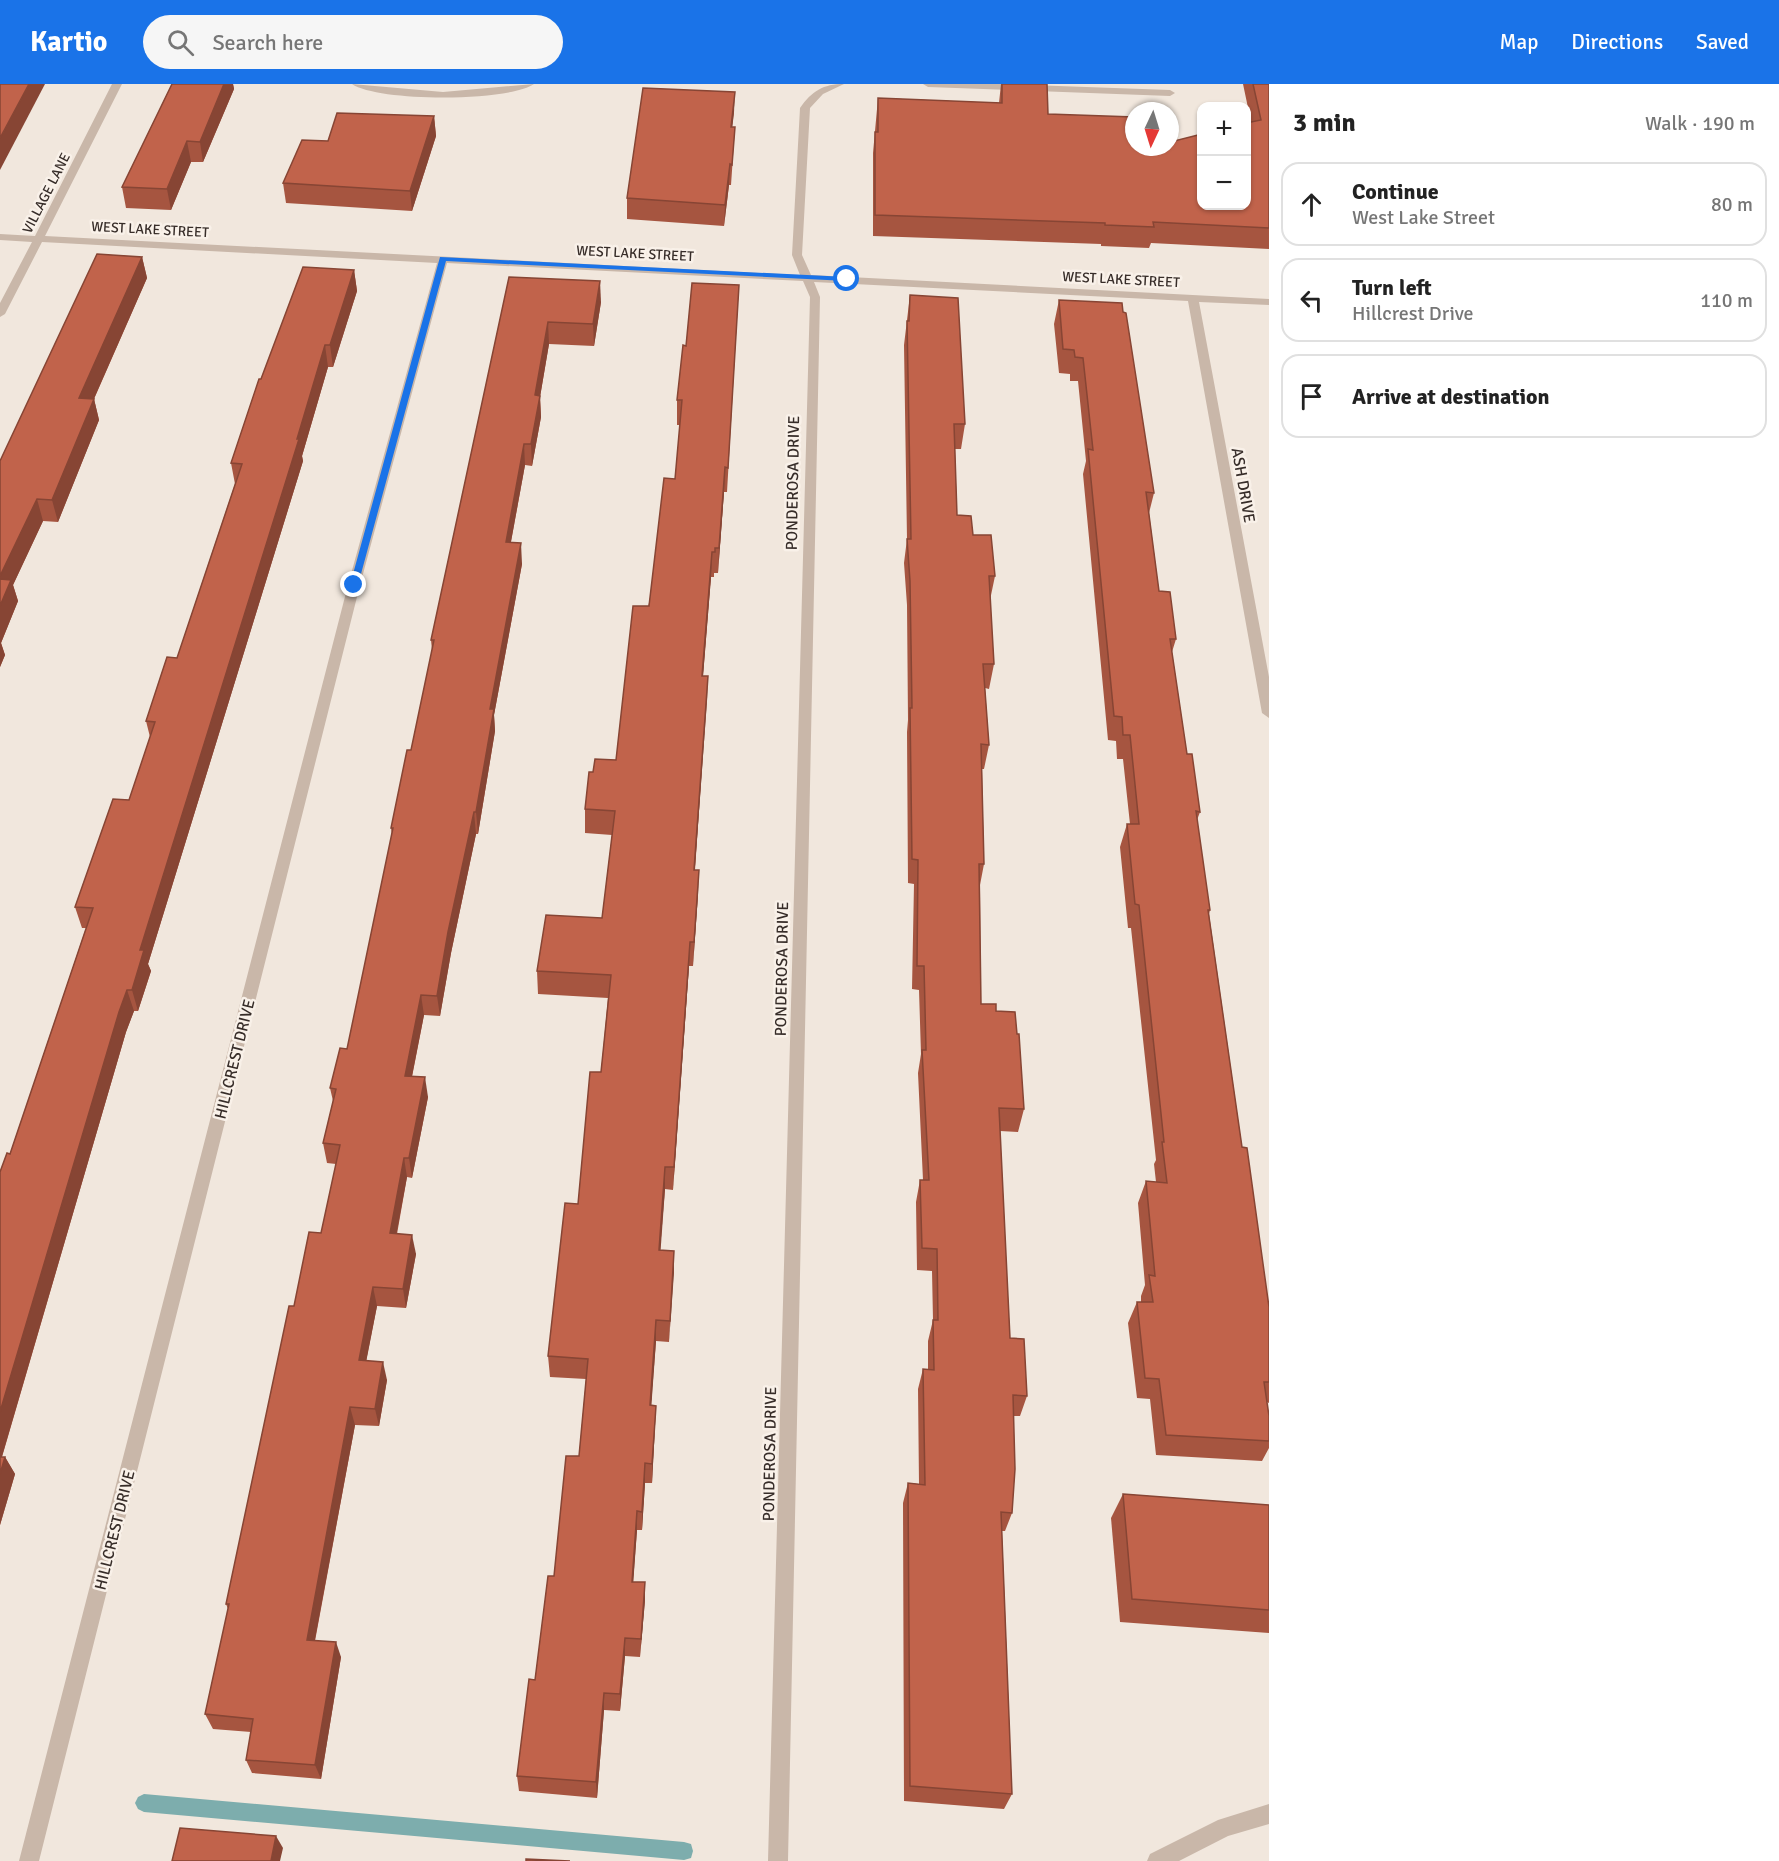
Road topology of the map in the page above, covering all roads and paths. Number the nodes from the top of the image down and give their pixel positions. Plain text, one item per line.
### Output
1 (117, 84) edge
2 (357, 84) edge
3 (529, 84) edge
4 (839, 84) edge
5 (928, 84) edge
6 (1170, 93) dead end
7 (0, 237) edge
8 (38, 238) junction
9 (443, 259) junction
10 (806, 277) junction
11 (1193, 298) junction
12 (1269, 302) edge
13 (0, 314) edge
14 (1269, 713) edge
15 (1269, 1814) edge
16 (29, 1861) edge
17 (778, 1861) edge
18 (1157, 1861) edge

1 - 8 street, VILLAGE LANE
2 - 3 street
4 - 10 street, PONDEROSA DRIVE
5 - 6 street
7 - 8 street, WEST LAKE STREET
8 - 9 street, WEST LAKE STREET
8 - 13 street, VILLAGE LANE
9 - 10 street, WEST LAKE STREET
9 - 16 street, HILLCREST DRIVE
10 - 11 street, WEST LAKE STREET
10 - 17 street, PONDEROSA DRIVE
11 - 12 street, WEST LAKE STREET
11 - 14 street, ASH DRIVE
15 - 18 street

